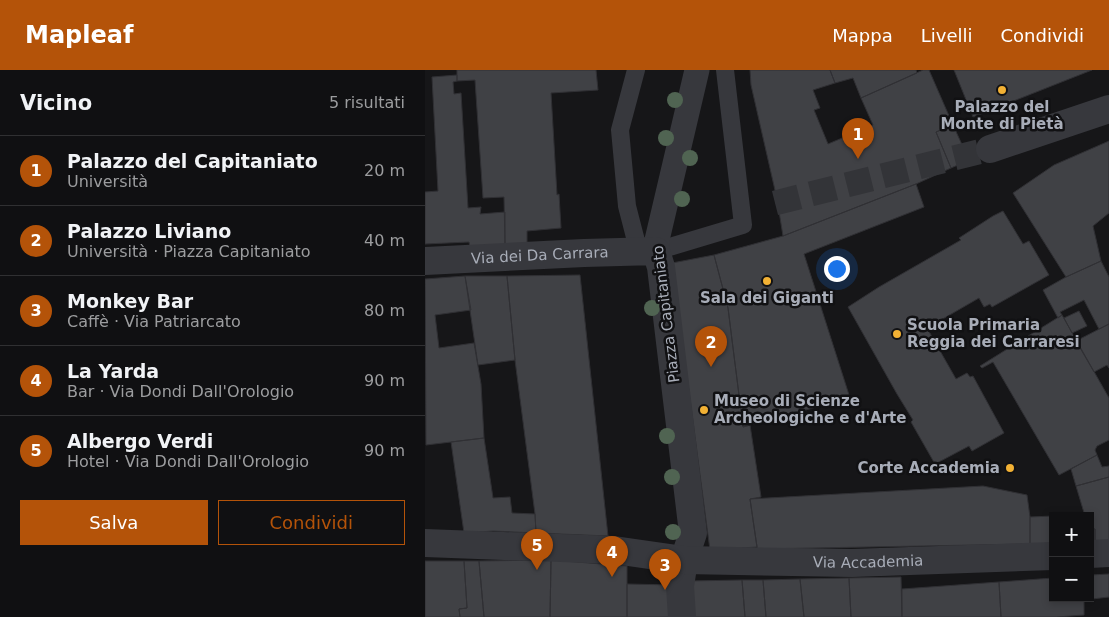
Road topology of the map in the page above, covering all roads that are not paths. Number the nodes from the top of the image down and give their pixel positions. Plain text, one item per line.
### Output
1 (636, 70) edge
2 (697, 70) edge
3 (725, 70) edge
4 (1109, 109) edge
5 (990, 149) tunnel mouth
6 (647, 251) junction
7 (425, 261) edge
8 (425, 543) edge
9 (1109, 553) edge
10 (1094, 554) edge
11 (1049, 556) edge
12 (684, 560) junction
13 (682, 617) edge

1 - 6 lane
2 - 6 street, Piazza Capitaniato
3 - 6 lane
4 - 5 street
6 - 7 street, Via dei Da Carrara
6 - 12 street, Piazza Capitaniato
8 - 12 street, Via Accademia
9 - 10 street
11 - 12 street, Via Accademia
12 - 13 street, Piazza Capitaniato

